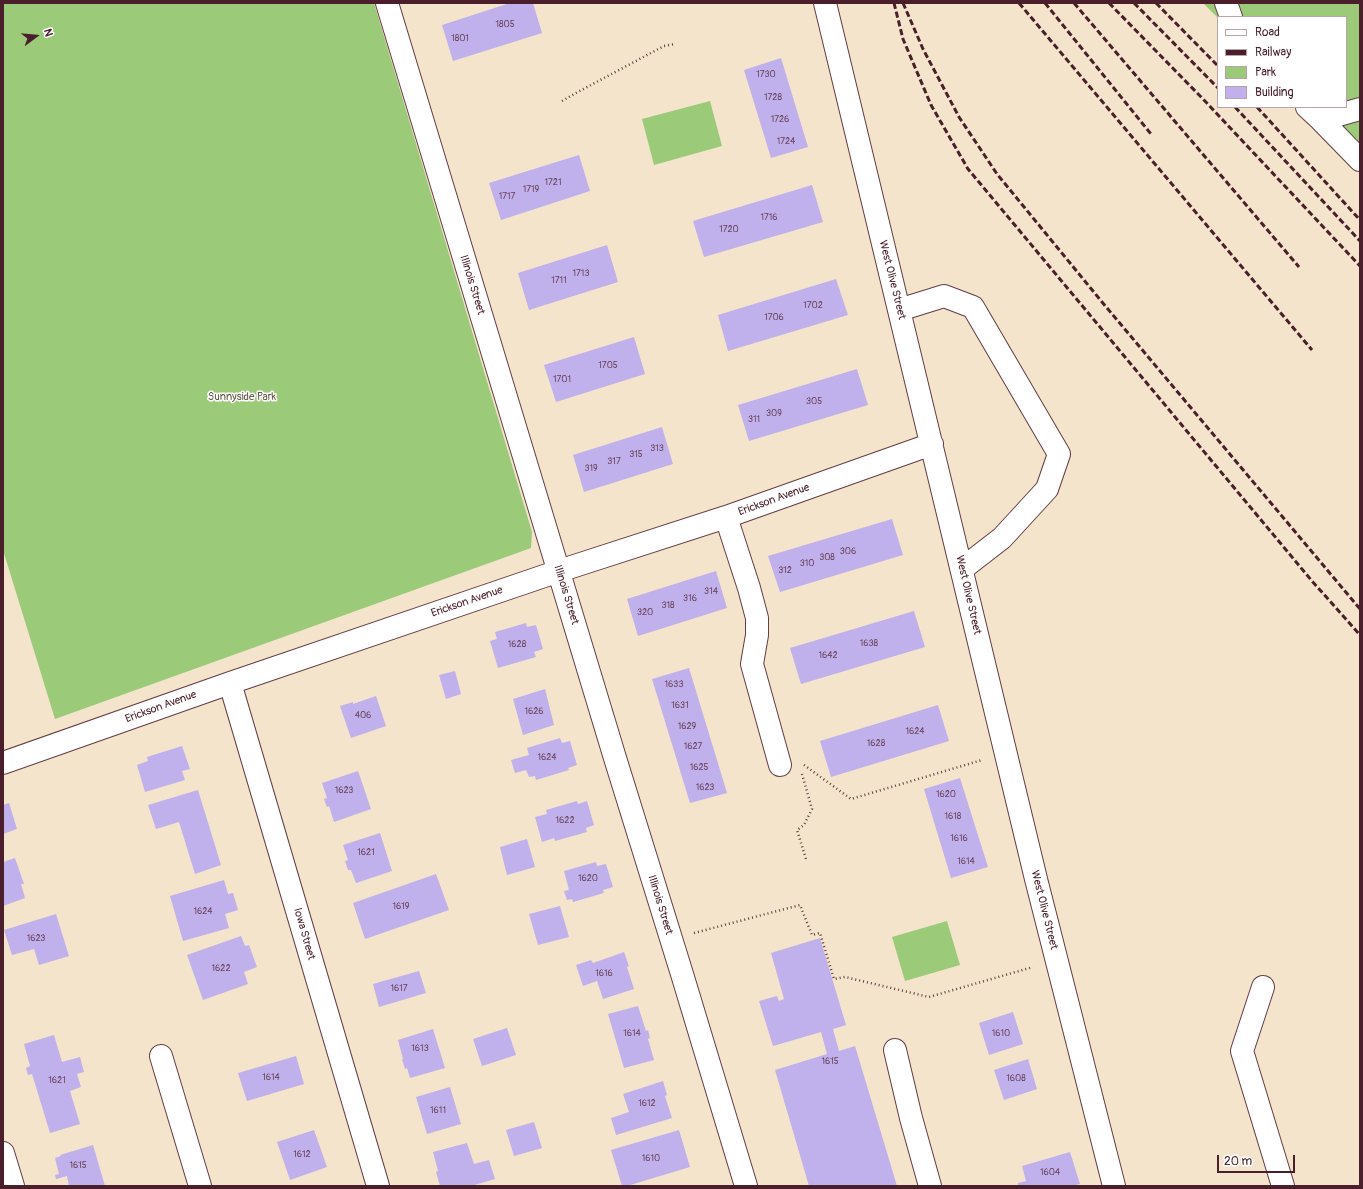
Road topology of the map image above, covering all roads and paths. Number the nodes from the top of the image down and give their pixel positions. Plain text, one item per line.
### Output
1 (387, 3) edge
2 (825, 3) edge
3 (1226, 3) edge
4 (1231, 16) edge
5 (674, 44) dead end
6 (562, 101) dead end
7 (1360, 109) edge
8 (1314, 114) edge
9 (1360, 160) edge
10 (899, 310) junction
11 (932, 444) junction
12 (726, 517) junction
13 (962, 569) junction
14 (559, 571) junction
15 (230, 683) junction
16 (1006, 753) junction
17 (3, 763) edge
18 (790, 765) joint
19 (802, 773) dead end
20 (806, 859) dead end
21 (671, 939) junction
22 (1056, 960) junction
23 (1263, 987) dead end
24 (895, 1050) dead end
25 (161, 1056) dead end
26 (3, 1153) edge
27 (13, 1186) edge
28 (200, 1186) edge
29 (378, 1186) edge
30 (746, 1186) edge
31 (930, 1186) edge
32 (1114, 1186) edge
33 (1283, 1186) edge

1 - 14 street, Illinois Street
2 - 10 street, West Olive Street
3 - 4 street
5 - 6 path
7 - 8 street
8 - 9 street
10 - 11 street, West Olive Street
10 - 13 street
11 - 12 street, Erickson Avenue
11 - 13 street, West Olive Street
12 - 14 street, Erickson Avenue
12 - 18 street
13 - 16 street, West Olive Street
14 - 15 street, Erickson Avenue
14 - 21 street, Illinois Street
15 - 17 street, Erickson Avenue
15 - 29 street, Iowa Street
16 - 18 path
16 - 22 street, West Olive Street
19 - 20 path
21 - 22 path
21 - 30 street, Illinois Street
22 - 32 street, West Olive Street
23 - 33 street
24 - 31 street
25 - 28 street
26 - 27 street

